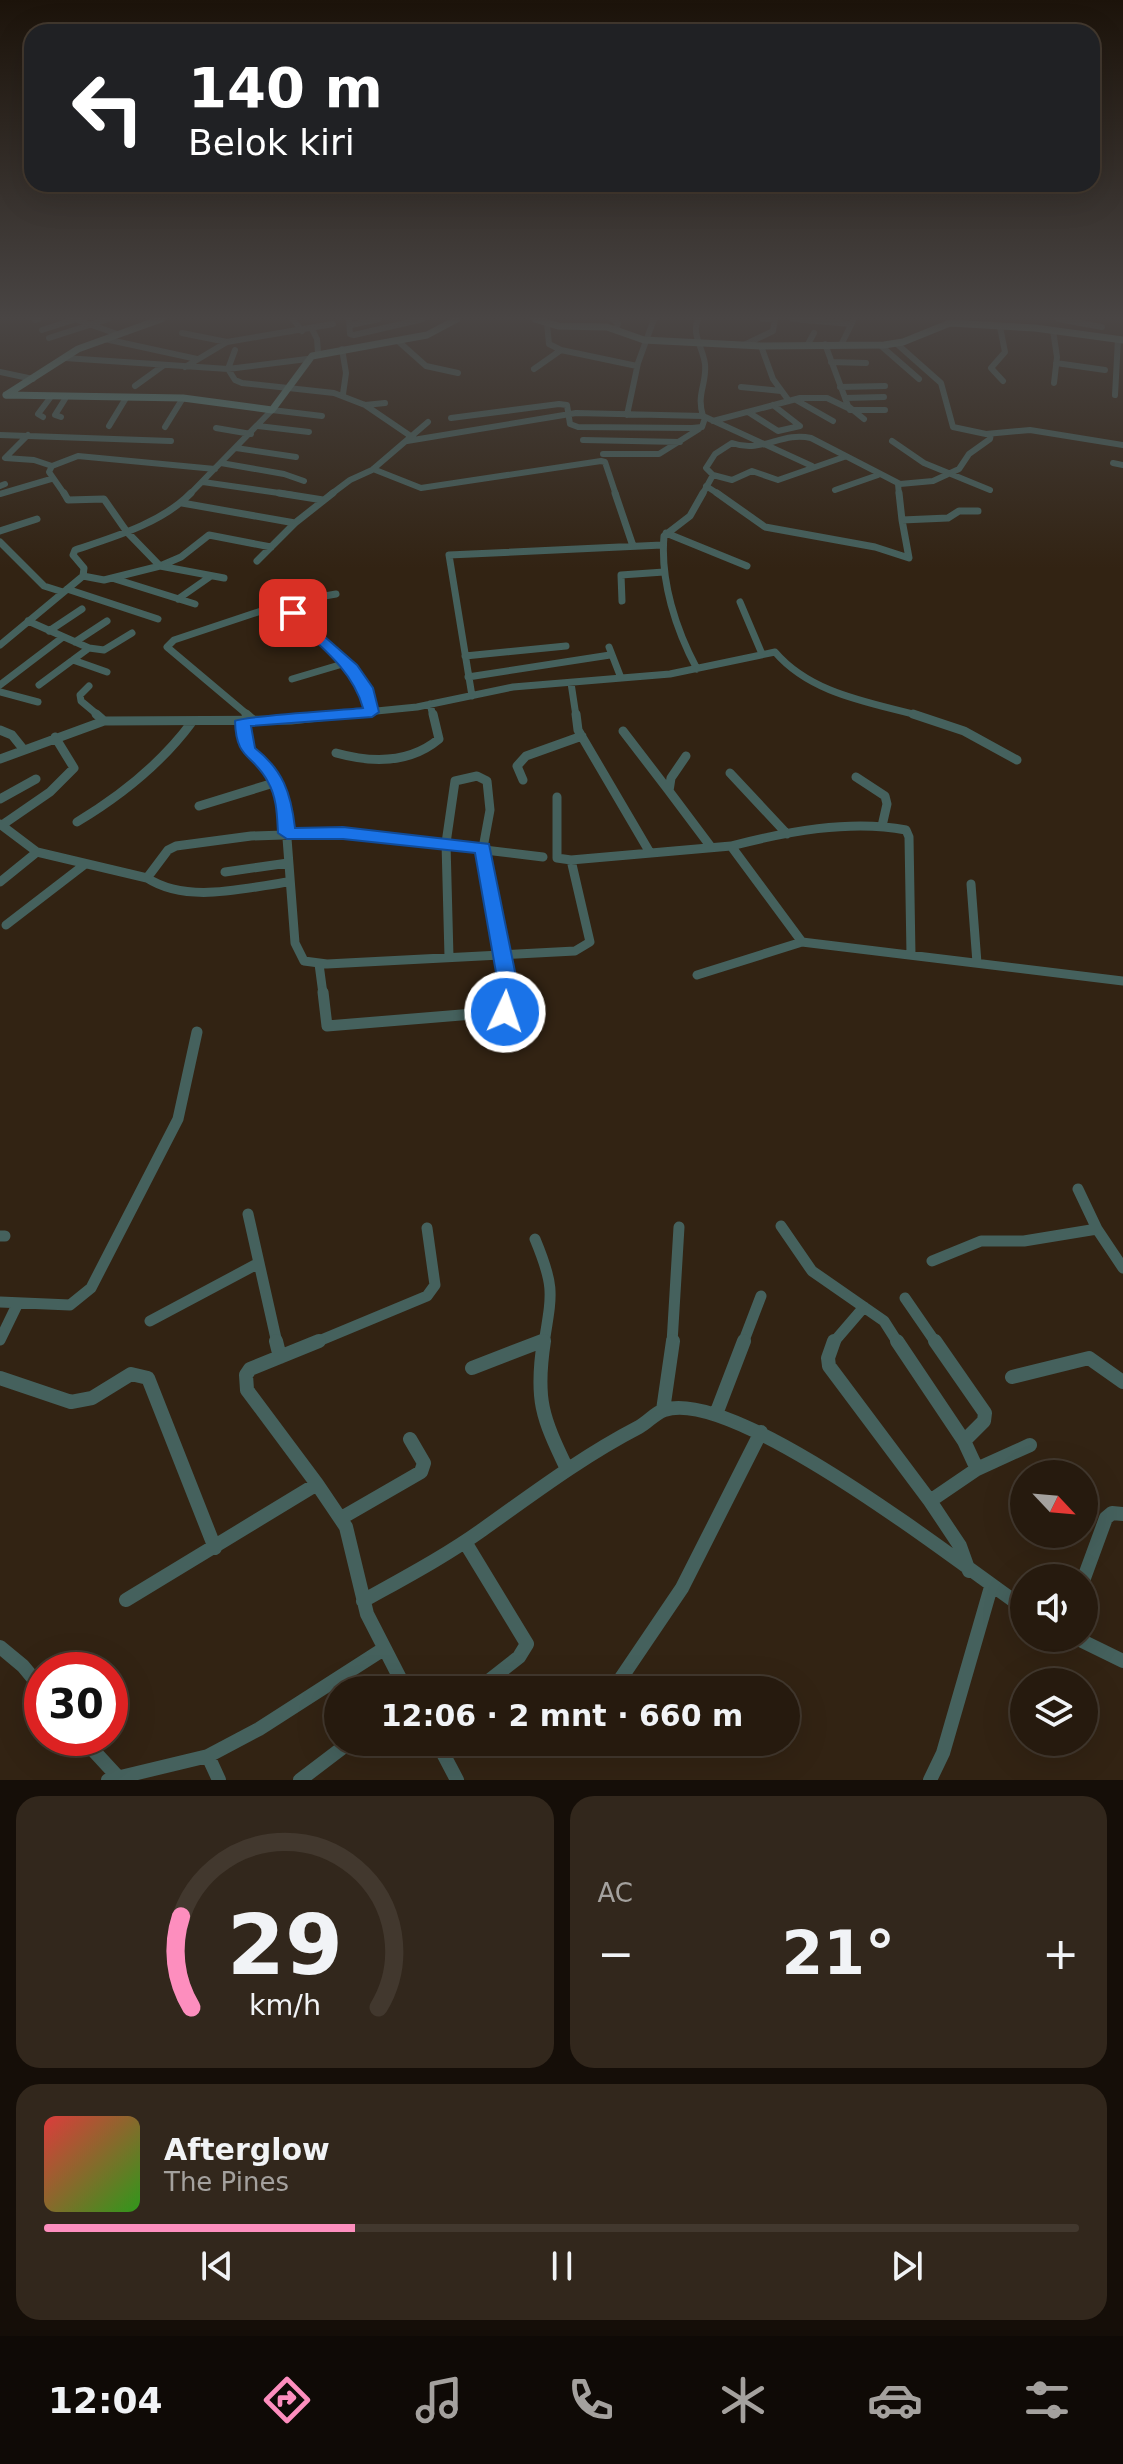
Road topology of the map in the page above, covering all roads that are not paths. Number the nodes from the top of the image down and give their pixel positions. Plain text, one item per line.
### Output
1 (47, 402) edge
2 (63, 402) edge
3 (124, 402) edge
4 (180, 402) edge
5 (213, 402) edge
6 (278, 402) edge
7 (359, 402) edge
8 (630, 402) edge
9 (699, 402) edge
10 (787, 402) edge
11 (794, 402) edge
12 (833, 402) edge
13 (847, 402) edge
14 (946, 402) edge
15 (385, 403) dead end
16 (365, 405) junction
17 (773, 405) junction
18 (272, 410) junction
19 (850, 410) junction
20 (885, 410) dead end
21 (501, 411) junction
22 (748, 412) junction
23 (571, 413) junction
24 (627, 415) junction
25 (322, 416) dead end
26 (43, 417) dead end
27 (61, 417) dead end
28 (704, 417) junction
29 (451, 418) dead end
30 (725, 418) junction
31 (864, 419) dead end
32 (713, 421) junction
33 (833, 421) dead end
34 (428, 422) dead end
35 (505, 423) junction
36 (109, 426) dead end
37 (258, 426) junction
38 (165, 427) dead end
39 (702, 427) junction
40 (216, 428) dead end
41 (309, 432) dead end
42 (251, 434) junction
43 (744, 434) junction
44 (991, 434) junction
45 (0, 435) edge
46 (28, 435) junction
47 (409, 439) junction
48 (583, 440) dead end
49 (171, 441) dead end
50 (892, 441) dead end
51 (680, 442) junction
52 (763, 444) junction
53 (1123, 445) edge
54 (236, 448) junction
55 (603, 454) dead end
56 (296, 457) dead end
57 (844, 457) junction
58 (221, 463) junction
59 (1113, 463) dead end
60 (1123, 465) edge
61 (52, 466) junction
62 (812, 466) junction
63 (215, 469) junction
64 (373, 469) junction
65 (270, 471) junction
66 (948, 474) junction
67 (713, 475) junction
68 (878, 475) junction
69 (51, 479) junction
70 (304, 481) dead end
71 (203, 482) junction
72 (898, 484) junction
73 (706, 486) junction
74 (255, 489) junction
75 (835, 490) dead end
76 (990, 490) dead end
77 (0, 494) edge
78 (323, 500) junction
79 (182, 503) junction
80 (978, 511) dead end
81 (37, 519) dead end
82 (902, 520) junction
83 (295, 523) junction
84 (0, 531) edge
85 (127, 532) junction
86 (666, 533) junction
87 (0, 542) edge
88 (662, 545) junction
89 (633, 546) junction
90 (271, 547) junction
91 (257, 561) dead end
92 (160, 566) junction
93 (747, 566) dead end
94 (664, 572) junction
95 (83, 576) junction
96 (211, 576) junction
97 (112, 578) junction
98 (224, 578) dead end
99 (65, 590) junction
100 (336, 594) dead end
101 (178, 599) junction
102 (622, 601) dead end
103 (740, 602) dead end
104 (285, 603) junction
105 (195, 604) dead end
106 (82, 609) dead end
107 (158, 619) dead end
108 (28, 621) junction
109 (107, 621) dead end
110 (49, 631) junction
111 (132, 633) dead end
112 (63, 637) junction
113 (75, 642) junction
114 (0, 645) edge
115 (566, 646) dead end
116 (89, 648) junction
117 (762, 654) junction
118 (465, 656) junction
119 (73, 660) junction
120 (346, 663) junction
121 (697, 669) junction
122 (107, 672) dead end
123 (468, 677) junction
124 (621, 678) junction
125 (292, 679) dead end
126 (571, 683) junction
127 (0, 685) edge
128 (39, 685) dead end
129 (89, 686) dead end
130 (0, 692) edge
131 (472, 696) junction
132 (38, 702) dead end
133 (430, 704) junction
134 (372, 712) junction
135 (104, 721) junction
136 (243, 721) junction
137 (254, 721) junction
138 (192, 722) junction
139 (0, 730) edge
140 (623, 731) dead end
141 (582, 736) junction
142 (55, 737) junction
143 (24, 750) junction
144 (336, 753) dead end
145 (686, 756) dead end
146 (0, 759) edge
147 (1017, 760) dead end
148 (730, 773) dead end
149 (856, 777) dead end
150 (36, 779) dead end
151 (523, 780) dead end
152 (277, 782) junction
153 (669, 791) junction
154 (557, 797) dead end
155 (0, 799) edge
156 (199, 806) dead end
157 (77, 822) dead end
158 (1, 824) edge
159 (882, 826) junction
160 (287, 833) junction
161 (787, 834) junction
162 (446, 843) junction
163 (731, 846) junction
164 (711, 847) junction
165 (483, 848) junction
166 (649, 851) junction
167 (37, 852) junction
168 (543, 857) dead end
169 (571, 860) junction
170 (288, 863) junction
171 (84, 865) junction
172 (225, 872) dead end
173 (147, 878) junction
174 (0, 882) edge
175 (288, 882) junction
176 (971, 884) dead end
177 (6, 925) dead end
178 (802, 942) junction
179 (911, 955) junction
180 (504, 956) junction
181 (449, 957) junction
182 (977, 963) junction
183 (319, 964) junction
184 (697, 975) dead end
185 (1123, 981) edge
186 (197, 1032) dead end
187 (1078, 1189) dead end
188 (248, 1214) dead end
189 (781, 1226) dead end
190 (679, 1227) dead end
191 (427, 1228) dead end
192 (1097, 1229) junction
193 (535, 1239) dead end
194 (932, 1261) dead end
195 (259, 1263) junction
196 (1123, 1268) edge
197 (761, 1296) dead end
198 (905, 1298) dead end
199 (0, 1302) edge
200 (18, 1303) junction
201 (864, 1307) junction
202 (150, 1321) dead end
203 (0, 1340) edge
204 (542, 1341) junction
205 (280, 1357) junction
206 (472, 1368) dead end
207 (1012, 1377) dead end
208 (0, 1378) edge
209 (1123, 1382) edge
210 (663, 1410) junction
211 (716, 1414) junction
212 (761, 1432) junction
213 (410, 1439) dead end
214 (964, 1441) junction
215 (1030, 1445) dead end
216 (567, 1469) junction
217 (977, 1469) junction
218 (317, 1484) junction
219 (930, 1501) junction
220 (1123, 1514) edge
221 (343, 1517) junction
222 (465, 1542) junction
223 (215, 1548) junction
224 (1089, 1564) edge
225 (970, 1573) junction
226 (991, 1587) junction
227 (1010, 1599) edge
228 (126, 1600) dead end
229 (363, 1601) junction
230 (0, 1647) edge
231 (1098, 1649) edge
232 (382, 1650) junction
233 (1123, 1661) edge
234 (24, 1667) edge
235 (398, 1676) edge
236 (495, 1676) edge
237 (622, 1676) edge
238 (96, 1756) edge
239 (208, 1756) junction
240 (332, 1756) edge
241 (444, 1756) edge
242 (113, 1778) edge
243 (219, 1780) edge
244 (300, 1780) edge
245 (457, 1780) edge
246 (930, 1780) edge

1 - 26 street
2 - 27 street
3 - 36 street
4 - 38 street
5 - 18 street
6 - 18 street
7 - 16 street
8 - 24 street
9 - 28 street
10 - 17 street
11 - 33 street
12 - 19 street
13 - 19 street
14 - 44 street
15 - 16 street
16 - 47 street
17 - 22 street
17 - 22 street
18 - 25 street
18 - 37 street
19 - 20 street
19 - 31 street
21 - 23 street
21 - 29 street
21 - 35 street
22 - 30 street
23 - 24 street
23 - 35 street
23 - 39 street
24 - 28 street
28 - 32 street
28 - 39 street
30 - 32 street
30 - 43 street
32 - 43 street
34 - 47 street
35 - 47 street
37 - 41 street
37 - 42 street
39 - 51 street
40 - 42 street
42 - 54 street
43 - 52 street
44 - 53 street
44 - 66 street
45 - 46 street
46 - 49 street
46 - 61 street
47 - 64 street
48 - 51 street
50 - 66 street
51 - 55 street
52 - 57 street
52 - 62 street
52 - 67 street
54 - 56 street
54 - 58 street
57 - 62 street
57 - 68 street
58 - 63 street
58 - 65 street
59 - 60 street
61 - 63 street
61 - 69 street
62 - 67 street
63 - 71 street
64 - 78 street
64 - 89 street
65 - 70 street
65 - 74 street
66 - 72 street
66 - 76 street
67 - 73 street
68 - 72 street
68 - 75 street
69 - 77 street
69 - 85 street
71 - 74 street
71 - 79 street
72 - 82 street
73 - 82 street
73 - 86 street
74 - 78 street
78 - 83 street
79 - 83 street
79 - 85 street
80 - 82 street
81 - 84 street
83 - 90 street
85 - 92 street
85 - 95 street
86 - 88 street
86 - 93 street
87 - 99 street
88 - 89 street
88 - 94 street
89 - 118 street
90 - 91 street
90 - 92 street
92 - 96 street
92 - 97 street
94 - 102 street
94 - 121 street
95 - 97 street
95 - 99 street
96 - 98 street
96 - 101 street
97 - 101 street
99 - 107 street
99 - 108 street
100 - 104 street
101 - 105 street
103 - 117 street
104 - 120 street
104 - 137 street
106 - 110 street
108 - 110 street
108 - 114 street
109 - 113 street
110 - 112 street
111 - 116 street
112 - 113 street
112 - 127 street
113 - 116 street
115 - 118 street
116 - 119 street
117 - 121 street
117 - 147 street
118 - 123 street
119 - 122 street
119 - 128 street
120 - 125 street
120 - 134 street
121 - 124 street
123 - 124 street
123 - 131 street
124 - 126 street
126 - 131 street
126 - 141 street
129 - 135 street
130 - 132 street
131 - 133 street
133 - 134 street
133 - 144 street
134 - 137 street
135 - 138 street
135 - 142 street
136 - 137 street
136 - 138 street
136 - 152 street
138 - 157 street
139 - 143 street
140 - 153 street
141 - 151 street
141 - 166 street
142 - 143 street
142 - 158 street
143 - 146 street
145 - 153 street
148 - 161 street
149 - 159 street
150 - 155 street
152 - 156 street
152 - 160 street
153 - 164 street
154 - 169 street
158 - 167 street
159 - 161 street
159 - 179 street
160 - 162 street
160 - 170 street
160 - 173 street
161 - 163 street
162 - 165 street
162 - 165 street
162 - 181 street
163 - 164 street
163 - 178 street
164 - 166 street
165 - 168 street
165 - 180 street
166 - 169 street
167 - 171 street
167 - 174 street
169 - 180 street
170 - 172 street
170 - 175 street
171 - 173 street
171 - 177 street
173 - 175 street
175 - 183 street
176 - 182 street
178 - 179 street
178 - 184 street
179 - 182 street
180 - 181 street
180 - 183 street
181 - 183 street
182 - 185 street
186 - 200 street
187 - 192 street
188 - 195 street
189 - 201 street
190 - 210 street
191 - 205 street
192 - 194 street
192 - 196 street
193 - 204 street
195 - 202 street
195 - 205 street
197 - 211 street
198 - 214 street
199 - 200 street
200 - 203 street
201 - 214 street
201 - 219 street
204 - 206 street
204 - 216 street
205 - 218 street
207 - 209 street
208 - 223 street
210 - 211 street
210 - 216 street
211 - 212 street
212 - 225 street
212 - 237 street
213 - 221 street
214 - 217 street
215 - 217 street
216 - 222 street
217 - 219 street
218 - 221 street
218 - 223 street
219 - 225 street
220 - 224 street
221 - 229 street
222 - 229 street
222 - 236 street
223 - 228 street
225 - 226 street
226 - 227 street
226 - 246 street
229 - 232 street
230 - 234 street
231 - 233 street
232 - 235 street
232 - 239 street
238 - 242 street
239 - 242 street
239 - 243 street
240 - 244 street
241 - 245 street

